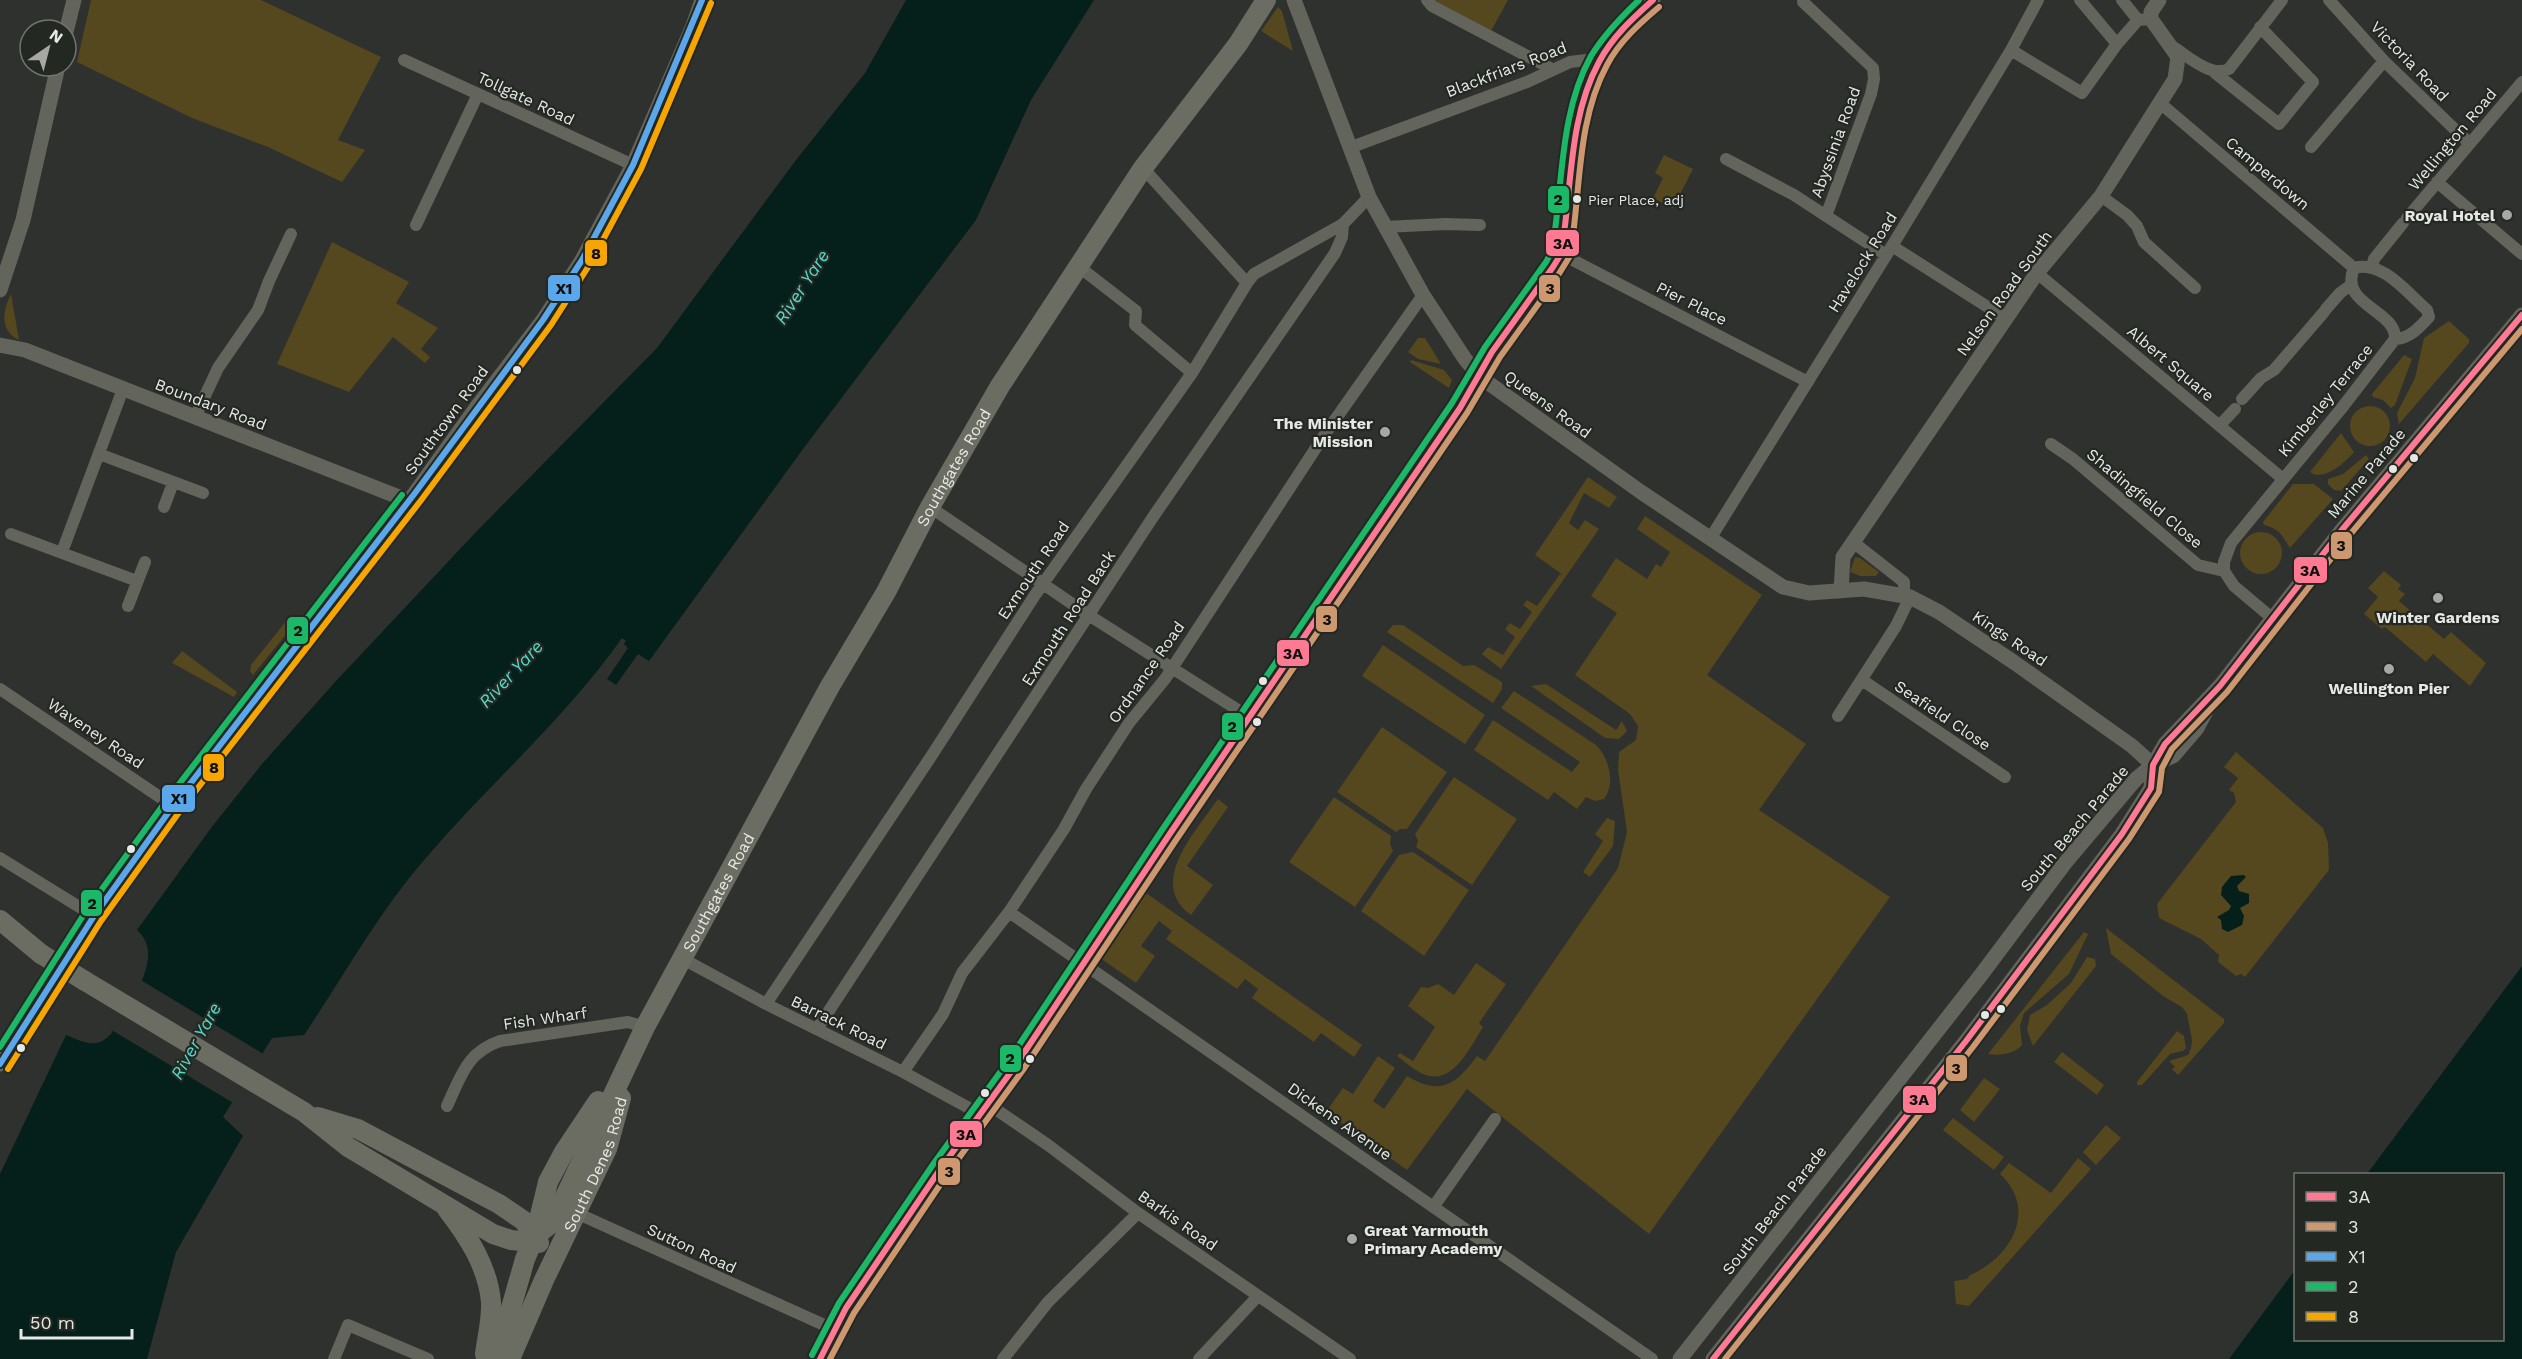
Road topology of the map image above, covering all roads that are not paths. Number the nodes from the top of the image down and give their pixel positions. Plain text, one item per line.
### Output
1 (74, 0) edge
2 (702, 0) edge
3 (1266, 0) edge
4 (1294, 0) edge
5 (1427, 0) edge
6 (1653, 0) edge
7 (2038, 0) edge
8 (2080, 0) edge
9 (2121, 0) edge
10 (2159, 0) edge
11 (2282, 0) edge
12 (2329, 0) edge
13 (1803, 2) dead end
14 (70, 18) edge
15 (2144, 20) junction
16 (2260, 27) junction
17 (2117, 44) junction
18 (2173, 47) junction
19 (2011, 50) junction
20 (404, 60) dead end
21 (2384, 61) junction
22 (1598, 64) junction
23 (1552, 69) junction
24 (2214, 72) junction
25 (55, 78) edge
26 (2522, 82) edge
27 (478, 94) junction
28 (2160, 103) junction
29 (2469, 142) junction
30 (1349, 147) junction
31 (2311, 147) dead end
32 (1726, 159) dead end
33 (633, 165) junction
34 (1143, 168) junction
35 (2437, 182) junction
36 (2101, 196) junction
37 (1369, 197) junction
38 (1826, 216) junction
39 (1343, 224) junction
40 (416, 225) dead end
41 (1480, 225) dead end
42 (1385, 227) junction
43 (291, 234) dead end
44 (1889, 250) junction
45 (1561, 254) junction
46 (2522, 254) edge
47 (1078, 266) junction
48 (2372, 267) junction
49 (2354, 268) junction
50 (2037, 273) junction
51 (1247, 283) junction
52 (2351, 285) junction
53 (2195, 288) dead end
54 (0, 290) edge
55 (1423, 295) junction
56 (2522, 315) edge
57 (2005, 318) junction
58 (2395, 339) junction
59 (0, 345) edge
60 (1192, 373) junction
61 (1480, 377) junction
62 (1808, 382) junction
63 (123, 389) junction
64 (195, 417) junction
65 (2220, 425) junction
66 (2051, 444) dead end
67 (99, 454) junction
68 (2283, 479) junction
69 (173, 483) junction
70 (203, 493) dead end
71 (409, 501) junction
72 (164, 507) dead end
73 (930, 507) junction
74 (11, 534) dead end
75 (1710, 539) junction
76 (1853, 542) junction
77 (62, 552) junction
78 (145, 562) dead end
79 (2224, 571) junction
80 (137, 581) junction
81 (1043, 584) junction
82 (1841, 591) junction
83 (1907, 597) junction
84 (128, 606) dead end
85 (1090, 616) junction
86 (2272, 618) junction
87 (1173, 667) junction
88 (1862, 680) junction
89 (0, 689) edge
90 (1838, 716) dead end
91 (1249, 717) junction
92 (2153, 765) junction
93 (2005, 777) dead end
94 (173, 806) junction
95 (0, 858) edge
96 (1009, 912) junction
97 (94, 916) junction
98 (0, 920) edge
99 (0, 938) edge
100 (41, 954) junction
101 (682, 959) junction
102 (1084, 962) junction
103 (766, 1004) junction
104 (817, 1029) junction
105 (641, 1035) junction
106 (0, 1064) edge
107 (903, 1072) junction
108 (447, 1106) dead end
109 (984, 1109) junction
110 (304, 1112) junction
111 (1495, 1119) dead end
112 (440, 1200) junction
113 (499, 1204) junction
114 (554, 1206) junction
115 (1434, 1206) junction
116 (1138, 1213) junction
117 (535, 1236) junction
118 (544, 1280) junction
119 (1258, 1296) junction
120 (833, 1329) junction
121 (334, 1359) edge
122 (429, 1359) edge
123 (484, 1359) edge
124 (490, 1359) edge
125 (510, 1359) edge
126 (820, 1359) edge
127 (1003, 1359) edge
128 (1199, 1359) edge
129 (1350, 1359) edge
130 (1652, 1359) edge
131 (1680, 1359) edge
132 (1713, 1359) edge

1 - 14 street
2 - 33 street, Southtown Road
3 - 34 main road, Southgates Road
4 - 30 street, Queens Road
5 - 23 street
6 - 22 street
7 - 19 street, Havelock Road
8 - 17 street
9 - 15 street
10 - 15 street
11 - 16 street
12 - 21 street, Victoria Road
13 - 38 street, Abyssinia Road
15 - 17 street
15 - 18 street
16 - 24 street
16 - 24 street
17 - 19 street
18 - 24 street
18 - 28 street, Nelson Road South
19 - 44 street, Havelock Road
20 - 27 street, Tollgate Road
21 - 29 street, Victoria Road
21 - 31 street
22 - 23 street, Blackfriars Road
22 - 45 street
23 - 30 street, Blackfriars Road
25 - 54 street
26 - 29 street, Wellington Road
27 - 33 street, Tollgate Road
27 - 40 street
28 - 36 street, Nelson Road South
28 - 49 street, Camperdown
29 - 35 street, Wellington Road
30 - 37 street, Queens Road
32 - 38 street
33 - 71 street, Southtown Road
34 - 47 main road, Southgates Road
34 - 51 street
35 - 46 street
35 - 48 street, Wellington Road
36 - 50 street, Nelson Road South
36 - 53 street
37 - 39 street, Exmouth Road
37 - 42 street, Queens Road
38 - 44 street
39 - 51 street, Exmouth Road
39 - 85 street, Exmouth Road Back
41 - 42 street
42 - 55 street, Queens Road
43 - 64 street
44 - 57 street
44 - 62 street, Havelock Road
45 - 61 street
45 - 62 street, Pier Place
47 - 60 street
47 - 73 main road, Southgates Road
48 - 49 street
48 - 58 street
49 - 52 street
50 - 57 street, Nelson Road South
50 - 65 street, Albert Square
51 - 60 street, Exmouth Road
52 - 58 street, Kimberley Terrace
52 - 65 street
55 - 61 street, Queens Road
55 - 87 street, Ordnance Road
56 - 86 street, Marine Parade
57 - 76 street, Nelson Road South
58 - 68 street, Kimberley Terrace
59 - 63 street, Boundary Road
60 - 81 street, Exmouth Road
61 - 75 street, Queens Road
61 - 91 street
62 - 75 street, Havelock Road
63 - 64 street, Boundary Road
63 - 67 street
64 - 71 street, Boundary Road
65 - 68 street, Albert Square
66 - 79 street, Shadingfield Close
67 - 69 street
67 - 77 street
68 - 79 street, Kimberley Terrace
69 - 70 street
69 - 72 street
71 - 94 street, Southtown Road
73 - 81 street
73 - 101 main road, Southgates Road
74 - 77 street
75 - 82 street, Queens Road
76 - 82 street, Nelson Road South
76 - 83 street
77 - 80 street
78 - 80 street
79 - 86 street
80 - 84 street
81 - 85 street
81 - 103 street, Exmouth Road
82 - 83 street, Queens Road
83 - 88 street
83 - 92 street, Kings Road
85 - 87 street
85 - 104 street, Exmouth Road Back
86 - 92 street, Marine Parade
87 - 91 street
87 - 96 street, Ordnance Road
88 - 90 street
88 - 93 street, Seafield Close
89 - 94 street, Waveney Road
91 - 102 street
92 - 131 street, South Beach Parade
92 - 132 street, South Beach Parade
94 - 97 street, Southtown Road
95 - 97 street
96 - 102 street, Dickens Avenue
96 - 107 street, Ordnance Road
97 - 106 street, Southtown Road
98 - 100 main road
99 - 100 main road
100 - 110 main road, bridge
101 - 103 street, Barrack Road
101 - 105 main road, South Denes Road
102 - 109 street
102 - 115 street, Dickens Avenue
103 - 104 street, Barrack Road
104 - 107 street, Barrack Road
105 - 108 street, Fish Wharf
105 - 114 main road, South Denes Road
105 - 114 main road, South Denes Road
107 - 109 street, Barrack Road
109 - 116 street, Barkis Road
109 - 120 street
110 - 112 main road
110 - 113 main road
111 - 115 street
112 - 117 main road
112 - 123 main road
113 - 114 main road
113 - 117 main road
114 - 117 main road, South Denes Road
114 - 118 main road, South Denes Road
114 - 120 street, Sutton Road
115 - 130 street, Dickens Avenue
116 - 119 street, Barkis Road
116 - 127 street
117 - 118 main road, South Denes Road
117 - 124 main road, South Denes Road
118 - 125 main road, South Denes Road
119 - 128 street
119 - 129 street, Barkis Road
120 - 126 street
121 - 122 street

